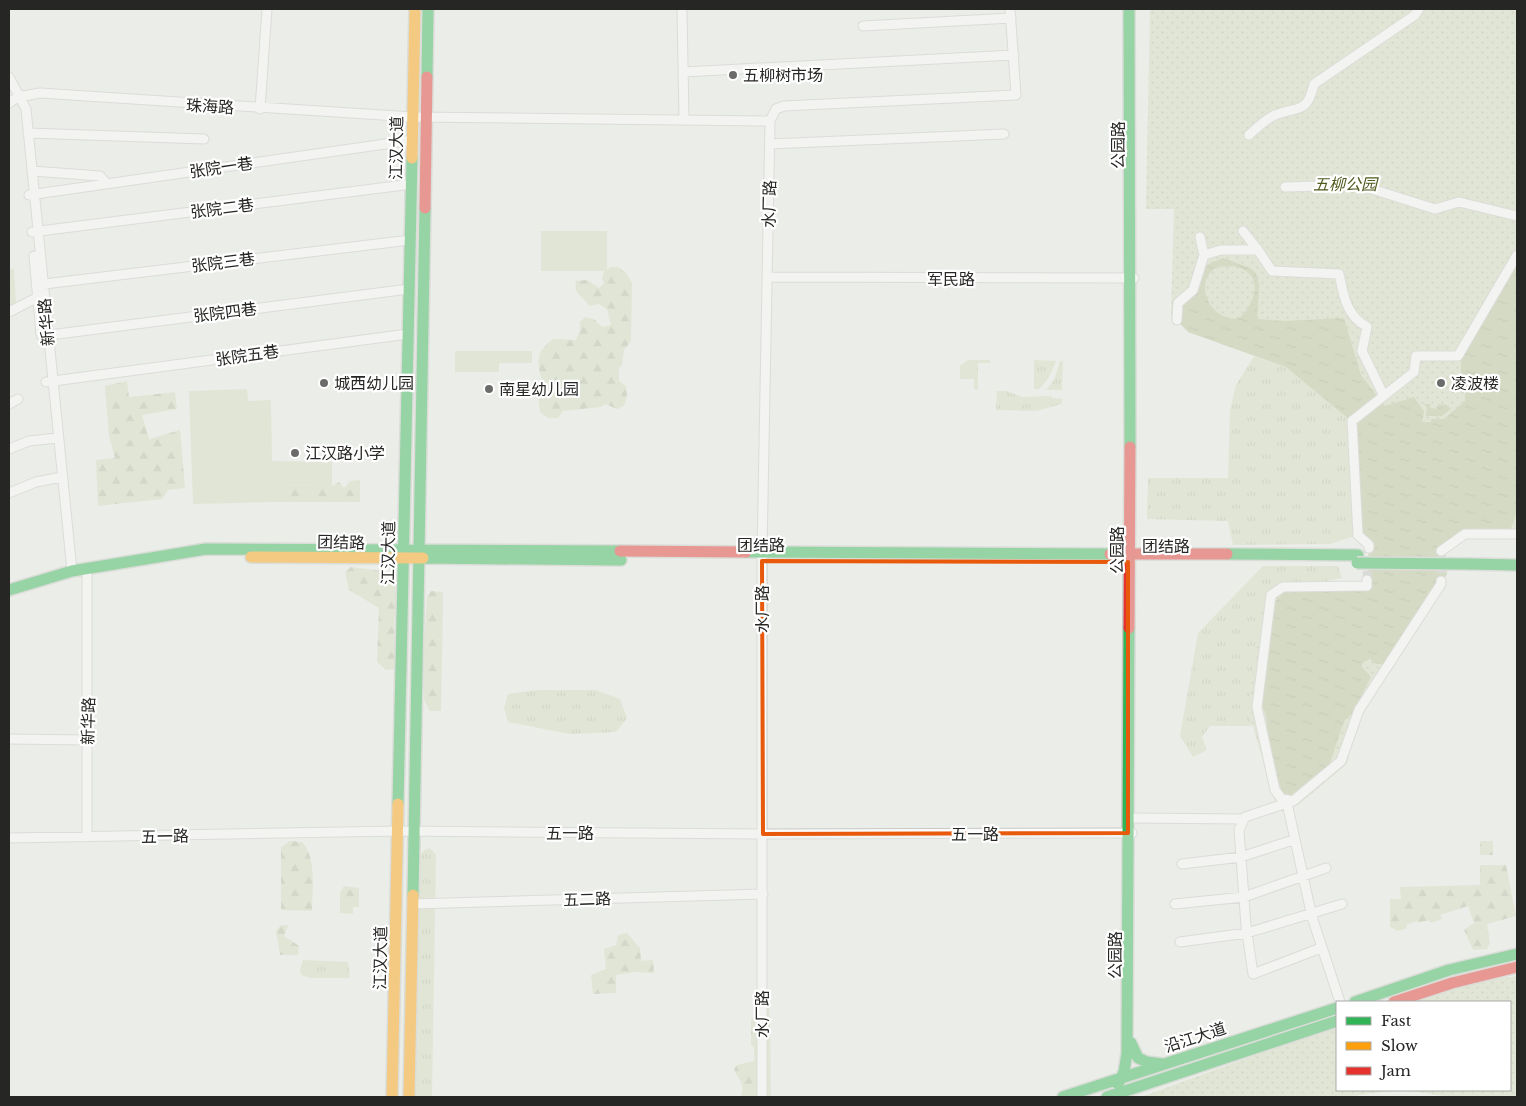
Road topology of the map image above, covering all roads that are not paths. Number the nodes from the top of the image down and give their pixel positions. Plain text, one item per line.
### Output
1 (268, 9) edge
2 (415, 9) edge
3 (428, 9) edge
4 (682, 9) edge
5 (1129, 9) edge
6 (1133, 9) edge
7 (1419, 9) edge
8 (1010, 13) edge
9 (863, 26) dead end
10 (1014, 55) junction
11 (683, 72) junction
12 (9, 76) edge
13 (9, 85) edge
14 (16, 101) edge
15 (260, 108) junction
16 (427, 116) junction
17 (413, 118) junction
18 (684, 120) junction
19 (770, 121) junction
20 (28, 133) junction
21 (1004, 134) dead end
22 (1249, 134) dead end
23 (204, 139) dead end
24 (413, 141) junction
25 (770, 144) junction
26 (32, 171) junction
27 (108, 184) junction
28 (412, 185) junction
29 (1285, 187) dead end
30 (31, 196) junction
31 (1517, 216) edge
32 (1243, 231) dead end
33 (35, 233) junction
34 (1200, 237) dead end
35 (410, 240) junction
36 (1258, 250) junction
37 (1204, 255) junction
38 (1517, 255) edge
39 (767, 277) junction
40 (1133, 278) junction
41 (409, 288) junction
42 (40, 290) junction
43 (9, 312) edge
44 (1177, 320) dead end
45 (408, 334) junction
46 (44, 336) junction
47 (49, 382) junction
48 (1383, 394) junction
49 (18, 399) dead end
50 (9, 404) edge
51 (55, 439) junction
52 (9, 449) edge
53 (59, 478) junction
54 (9, 493) edge
55 (1517, 534) edge
56 (1369, 548) tunnel mouth
57 (1441, 551) dead end
58 (404, 554) junction
59 (418, 554) junction
60 (762, 557) junction
61 (1517, 557) edge
62 (1130, 558) junction
63 (1470, 560) junction
64 (1517, 565) edge
65 (69, 572) junction
66 (87, 575) junction
67 (1368, 580) dead end
68 (1441, 580) tunnel mouth
69 (9, 590) edge
70 (9, 598) edge
71 (9, 739) edge
72 (88, 740) junction
73 (1132, 818) junction
74 (1244, 819) junction
75 (399, 831) junction
76 (413, 831) junction
77 (763, 834) junction
78 (1130, 834) junction
79 (87, 837) junction
80 (9, 838) edge
81 (1294, 840) junction
82 (1241, 857) junction
83 (1182, 864) dead end
84 (1326, 868) dead end
85 (1301, 876) junction
86 (763, 894) junction
87 (1244, 896) junction
88 (412, 904) junction
89 (1175, 904) dead end
90 (1342, 904) dead end
91 (1311, 914) junction
92 (1247, 932) junction
93 (1180, 942) dead end
94 (1321, 948) junction
95 (1517, 954) edge
96 (1517, 968) edge
97 (1340, 1001) edge
98 (1358, 1001) edge
99 (1397, 1001) edge
100 (1336, 1008) edge
101 (1336, 1021) edge
102 (1166, 1064) junction
103 (1122, 1078) junction
104 (392, 1097) edge
105 (409, 1097) edge
106 (762, 1097) edge
107 (1063, 1097) edge
108 (1107, 1097) edge

1 - 15 street
2 - 17 main road, 江汉大道
3 - 16 main road, 江汉大道
4 - 11 street
5 - 40 main road
6 - 40 main road, 公园路
7 - 22 street
8 - 9 street
8 - 10 street
10 - 11 street
10 - 19 street
11 - 18 street
12 - 14 street, 新华路
13 - 14 street, 新华路
14 - 15 street, 珠海路
14 - 20 street, 新华路
14 - 30 street, 新华路
15 - 17 street, 珠海路
16 - 17 street, 珠海路
16 - 18 street, 珠海路
16 - 59 main road, 江汉大道
17 - 24 main road, 江汉大道
18 - 19 street, 珠海路
19 - 25 street, 水厂路
20 - 23 street
20 - 26 street, 新华路
21 - 25 street
24 - 27 street, 张院一巷
24 - 28 main road, 江汉大道
24 - 30 street, 张院一巷
25 - 39 street, 水厂路
26 - 27 street
26 - 30 street, 新华路
27 - 30 street, 张院一巷
28 - 33 street, 张院二巷
28 - 35 main road, 江汉大道
29 - 31 street
30 - 33 street, 新华路
32 - 36 street
33 - 42 street, 新华路
34 - 37 street
35 - 41 main road, 江汉大道
35 - 42 street, 张院三巷
36 - 37 street
36 - 48 street
37 - 44 street
38 - 48 street
39 - 40 street, 军民路
39 - 60 street, 水厂路
40 - 62 main road, 公园路
41 - 45 main road, 江汉大道
41 - 46 street, 张院四巷
42 - 43 street
42 - 46 street, 新华路
45 - 47 street, 张院五巷
45 - 58 main road, 江汉大道
46 - 47 street, 新华路
47 - 51 street, 新华路
48 - 56 street
49 - 50 street
51 - 52 street
51 - 53 street, 新华路
53 - 54 street
53 - 65 street, 新华路
55 - 57 street
58 - 59 main road, 团结路
58 - 65 main road, 团结路
58 - 66 main road, 团结路
58 - 75 main road, 江汉大道
59 - 60 main road, 团结路
59 - 76 main road, 江汉大道
60 - 62 main road, 团结路
60 - 77 street, 水厂路
61 - 63 main road, 团结路
62 - 63 main road, 团结路
62 - 73 main road, 公园路
62 - 78 main road
63 - 64 main road, 团结路
65 - 69 main road, 团结路
66 - 70 main road, 团结路
66 - 72 street, 新华路
67 - 68 street
71 - 72 street
72 - 79 street, 新华路
73 - 74 street
73 - 78 main road, 公园路
74 - 81 street
74 - 82 street
75 - 76 street, 五一路
75 - 79 street, 五一路
75 - 104 main road, 江汉大道
76 - 77 street, 五一路
76 - 88 main road, 江汉大道
77 - 78 street, 五一路
77 - 86 street, 水厂路
78 - 102 main road, 公园路
78 - 103 main road
79 - 80 street, 五一路
81 - 82 street
81 - 85 street
82 - 83 street
82 - 87 street
84 - 85 street
85 - 87 street
85 - 91 street
86 - 88 street, 五二路
86 - 106 street, 水厂路
87 - 89 street
87 - 92 street
88 - 105 main road, 江汉大道
90 - 91 street
91 - 92 street
91 - 94 street
92 - 93 street
92 - 94 street
94 - 97 street
95 - 98 main road
96 - 99 main road
100 - 102 main road, 沿江大道
101 - 108 main road, 沿江大道
102 - 103 main road, 沿江大道
103 - 107 main road, 沿江大道
103 - 108 main road

